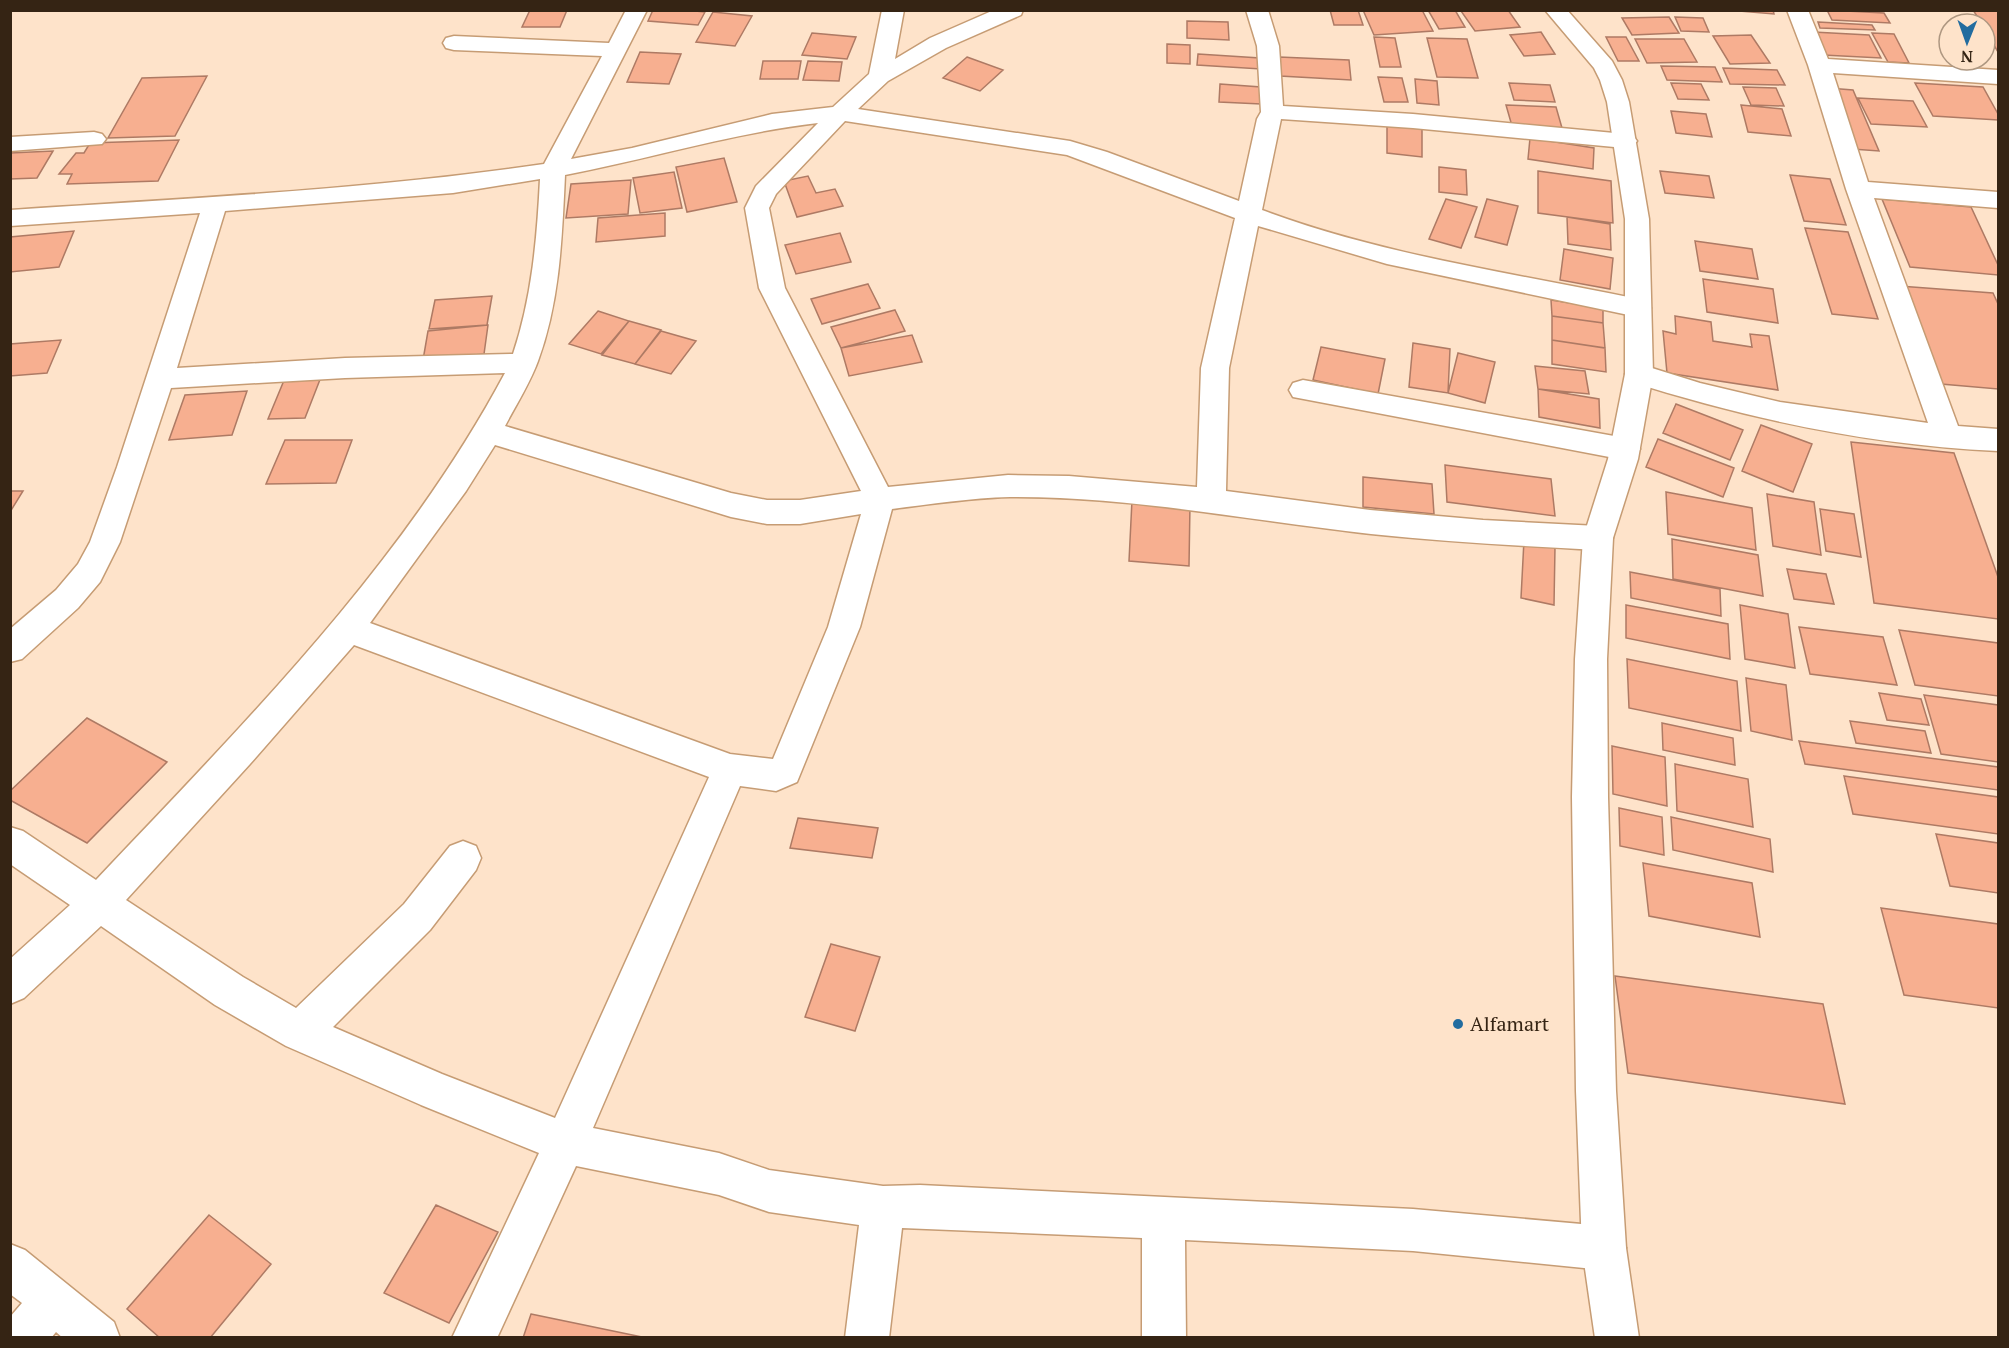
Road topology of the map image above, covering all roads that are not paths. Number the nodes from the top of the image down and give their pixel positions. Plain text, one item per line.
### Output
1 (637, 10) edge
2 (893, 10) edge
3 (1013, 10) edge
4 (1257, 10) edge
5 (1555, 10) edge
6 (1797, 10) edge
7 (454, 43) dead end
8 (616, 50) junction
9 (1819, 65) junction
10 (880, 76) junction
11 (1998, 77) edge
12 (1273, 112) junction
13 (840, 113) junction
14 (94, 139) dead end
15 (1624, 141) junction
16 (10, 144) edge
17 (553, 170) junction
18 (1858, 189) junction
19 (1998, 200) edge
20 (214, 204) junction
21 (1246, 214) junction
22 (10, 218) edge
23 (1638, 308) junction
24 (524, 363) junction
25 (1639, 374) junction
26 (160, 379) junction
27 (1303, 390) dead end
28 (488, 432) junction
29 (1947, 436) junction
30 (1996, 447) edge
31 (1624, 449) junction
32 (880, 499) junction
33 (1212, 500) junction
34 (1598, 538) junction
35 (348, 629) junction
36 (10, 649) edge
37 (730, 769) junction
38 (10, 843) edge
39 (463, 858) dead end
40 (100, 902) junction
41 (10, 985) edge
42 (300, 1032) junction
43 (566, 1143) junction
44 (883, 1207) junction
45 (1163, 1219) junction
46 (1604, 1248) junction
47 (10, 1265) edge
48 (53, 1301) junction
49 (22, 1338) edge
50 (98, 1338) edge
51 (474, 1338) edge
52 (867, 1338) edge
53 (1164, 1338) edge
54 (1617, 1338) edge

1 - 8 street
2 - 10 street
3 - 10 street
4 - 12 street
5 - 15 street
6 - 9 street
7 - 8 street
8 - 17 street
9 - 11 street
9 - 18 street
10 - 13 street
12 - 15 street
12 - 21 street
13 - 17 street
13 - 21 street
13 - 32 street
14 - 16 street
15 - 23 street
17 - 20 street
17 - 24 street
18 - 19 street
18 - 29 street
20 - 22 street
20 - 26 street
21 - 23 street
21 - 33 street
23 - 25 street
24 - 26 street
24 - 28 street
25 - 29 street
25 - 31 street
26 - 36 street
27 - 31 street
28 - 32 street
28 - 35 street
29 - 30 street
31 - 34 street
32 - 33 street
32 - 37 street
33 - 34 street
34 - 46 street
35 - 37 street
35 - 40 street
37 - 43 street
38 - 40 street
39 - 42 street
40 - 41 street
40 - 42 street
42 - 43 street
43 - 44 street
43 - 51 street
44 - 45 street
44 - 52 street
45 - 46 street
45 - 53 street
46 - 54 street
47 - 48 street
48 - 49 street
48 - 50 street

